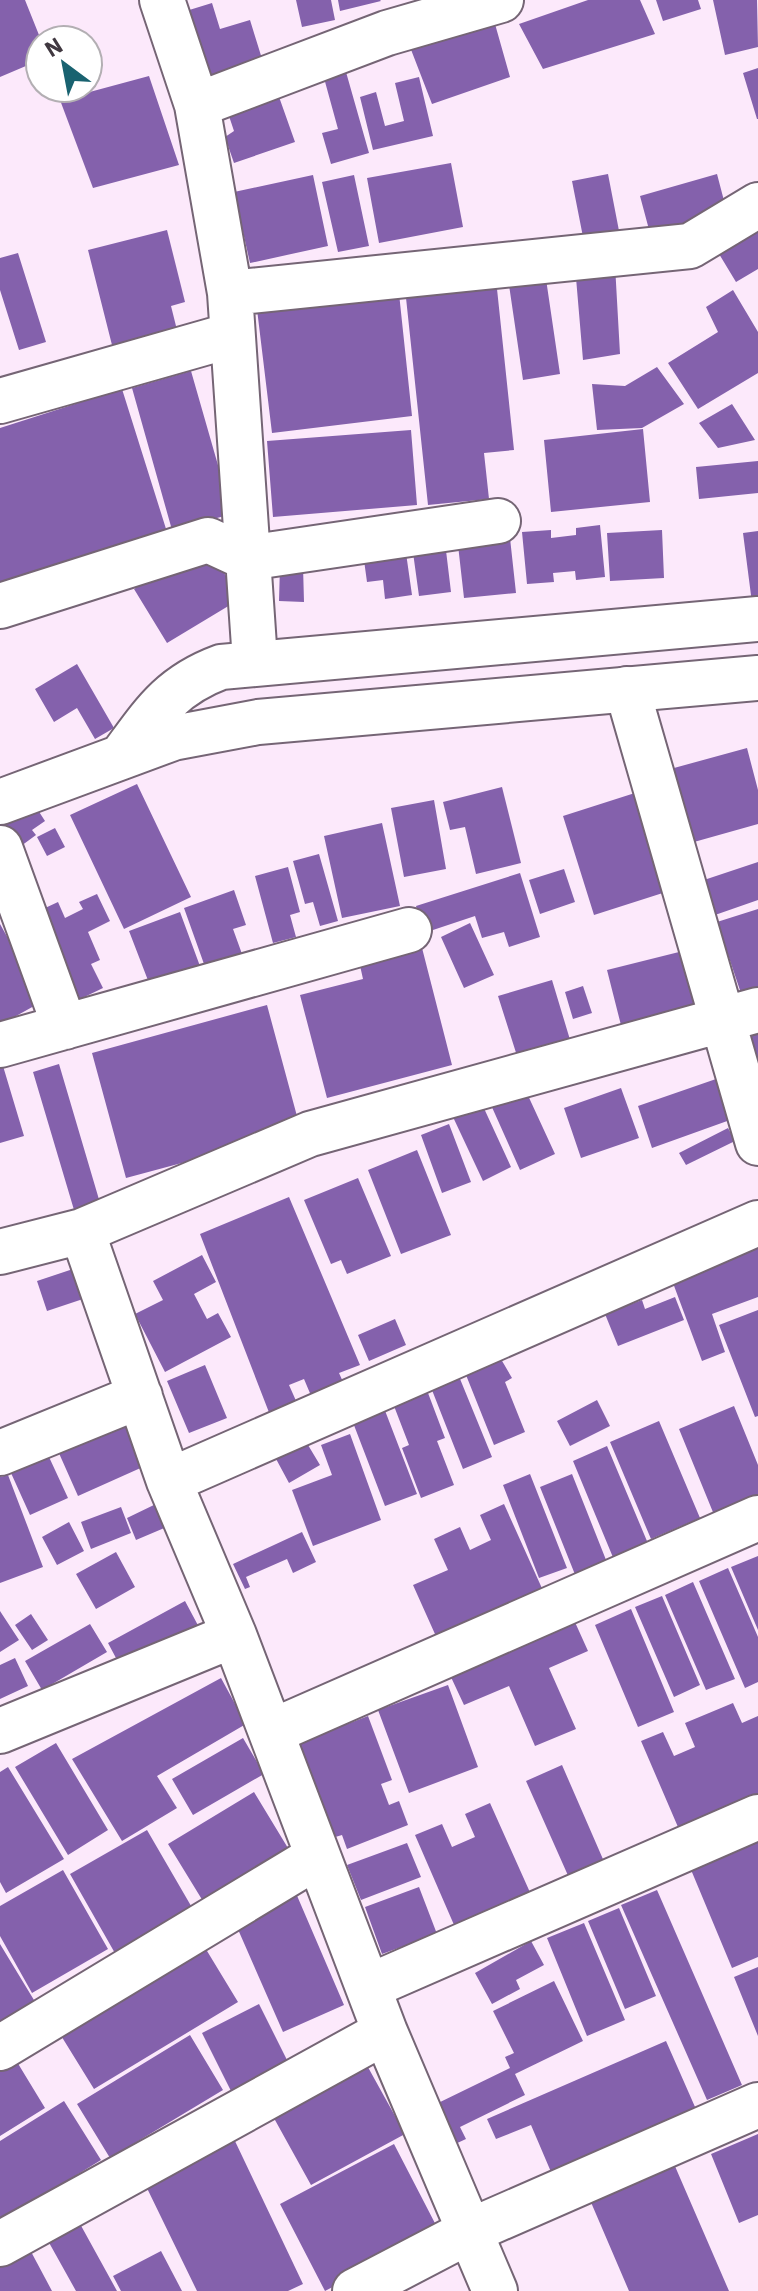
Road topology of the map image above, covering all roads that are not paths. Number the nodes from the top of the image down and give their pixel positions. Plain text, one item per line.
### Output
1 (162, 0) edge
2 (501, 0) edge
3 (197, 105) junction
4 (758, 205) edge
5 (231, 314) junction
6 (0, 401) edge
7 (498, 521) dead end
8 (247, 558) junction
9 (0, 606) edge
10 (758, 619) edge
11 (255, 661) junction
12 (758, 678) edge
13 (627, 689) junction
14 (122, 756) junction
15 (0, 802) edge
16 (0, 848) edge
17 (409, 930) dead end
18 (740, 1016) edge
19 (65, 1027) junction
20 (0, 1045) edge
21 (758, 1143) edge
22 (758, 1223) edge
23 (82, 1231) junction
24 (0, 1252) edge
25 (140, 1396) junction
26 (0, 1453) edge
27 (169, 1481) junction
28 (758, 1518) edge
29 (234, 1635) junction
30 (0, 1731) edge
31 (271, 1732) junction
32 (758, 1817) edge
33 (318, 1856) junction
34 (368, 1987) junction
35 (385, 2032) junction
36 (0, 2048) edge
37 (758, 2105) edge
38 (468, 2232) junction
39 (0, 2244) edge
40 (355, 2291) edge
41 (495, 2291) edge

1 - 3 street
2 - 3 street
3 - 5 street
4 - 5 street
5 - 6 street
5 - 8 street
7 - 8 street
8 - 9 street
8 - 11 street
10 - 11 street
11 - 14 street
12 - 13 street
13 - 14 street
13 - 18 street
14 - 15 street
16 - 19 street
17 - 19 street
18 - 21 street
18 - 23 street
19 - 20 street
22 - 27 street
23 - 24 street
23 - 25 street
25 - 26 street
25 - 27 street
27 - 29 street
28 - 31 street
29 - 30 street
29 - 31 street
31 - 33 street
32 - 34 street
33 - 34 street
33 - 36 street
34 - 35 street
35 - 38 street
35 - 39 street
37 - 38 street
38 - 40 street
38 - 41 street

